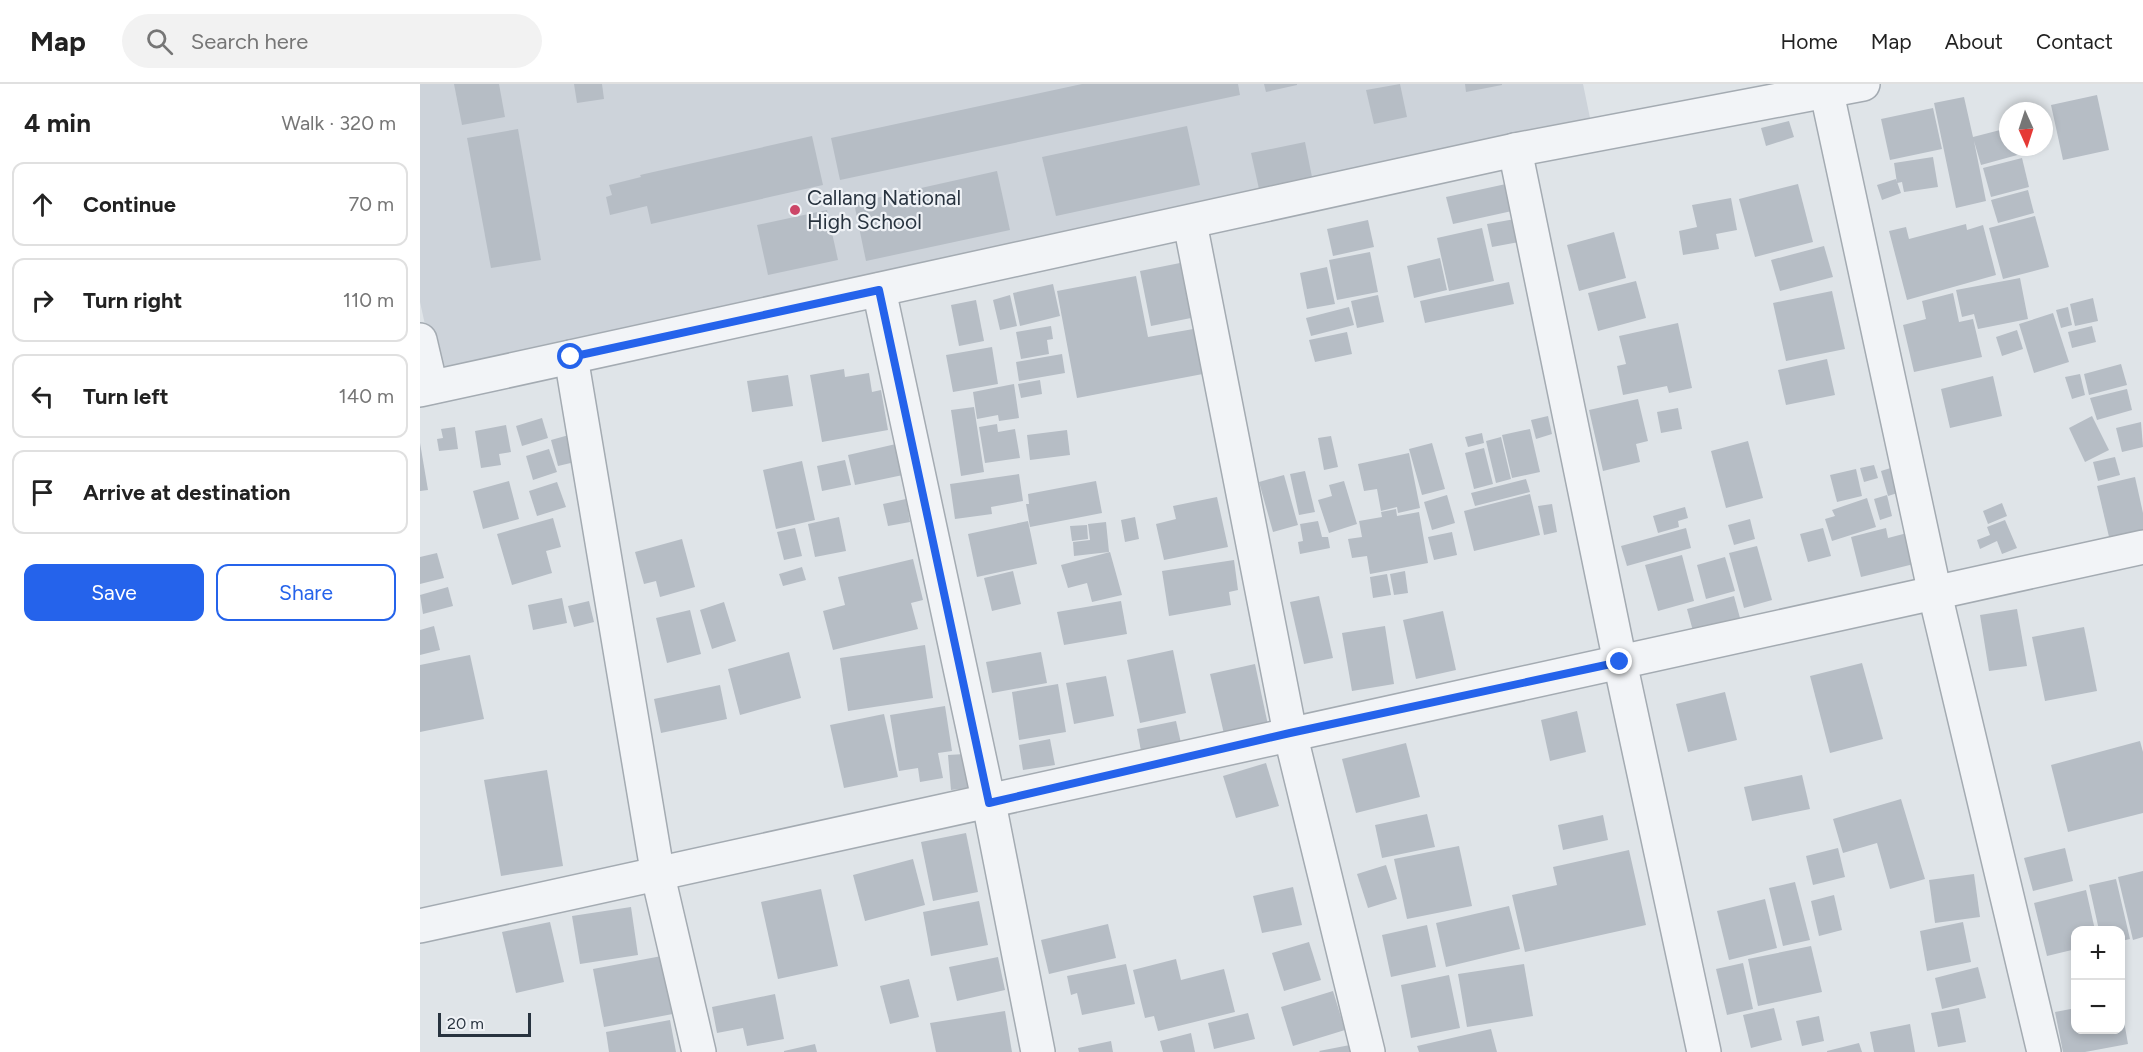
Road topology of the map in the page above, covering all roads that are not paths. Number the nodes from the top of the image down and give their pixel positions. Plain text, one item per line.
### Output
1 (1863, 84) edge
2 (1826, 88) edge
3 (1515, 150) junction
4 (1190, 223) junction
5 (879, 290) junction
6 (420, 340) edge
7 (571, 357) junction
8 (425, 388) edge
9 (2143, 548) edge
10 (1935, 594) junction
11 (1620, 662) junction
12 (1290, 733) junction
13 (989, 803) junction
14 (658, 876) junction
15 (420, 926) edge
16 (699, 1052) edge
17 (1038, 1052) edge
18 (1368, 1052) edge
19 (1704, 1052) edge
20 (2044, 1052) edge

1 - 2 street
2 - 3 street
2 - 10 street
3 - 4 street
3 - 11 street
4 - 5 street
4 - 12 street
5 - 7 street
5 - 13 street
6 - 8 street
7 - 8 street
7 - 14 street
9 - 10 street
10 - 11 street
10 - 20 street
11 - 12 street
11 - 19 street
12 - 13 street
12 - 18 street
13 - 14 street
13 - 17 street
14 - 15 street
14 - 16 street

